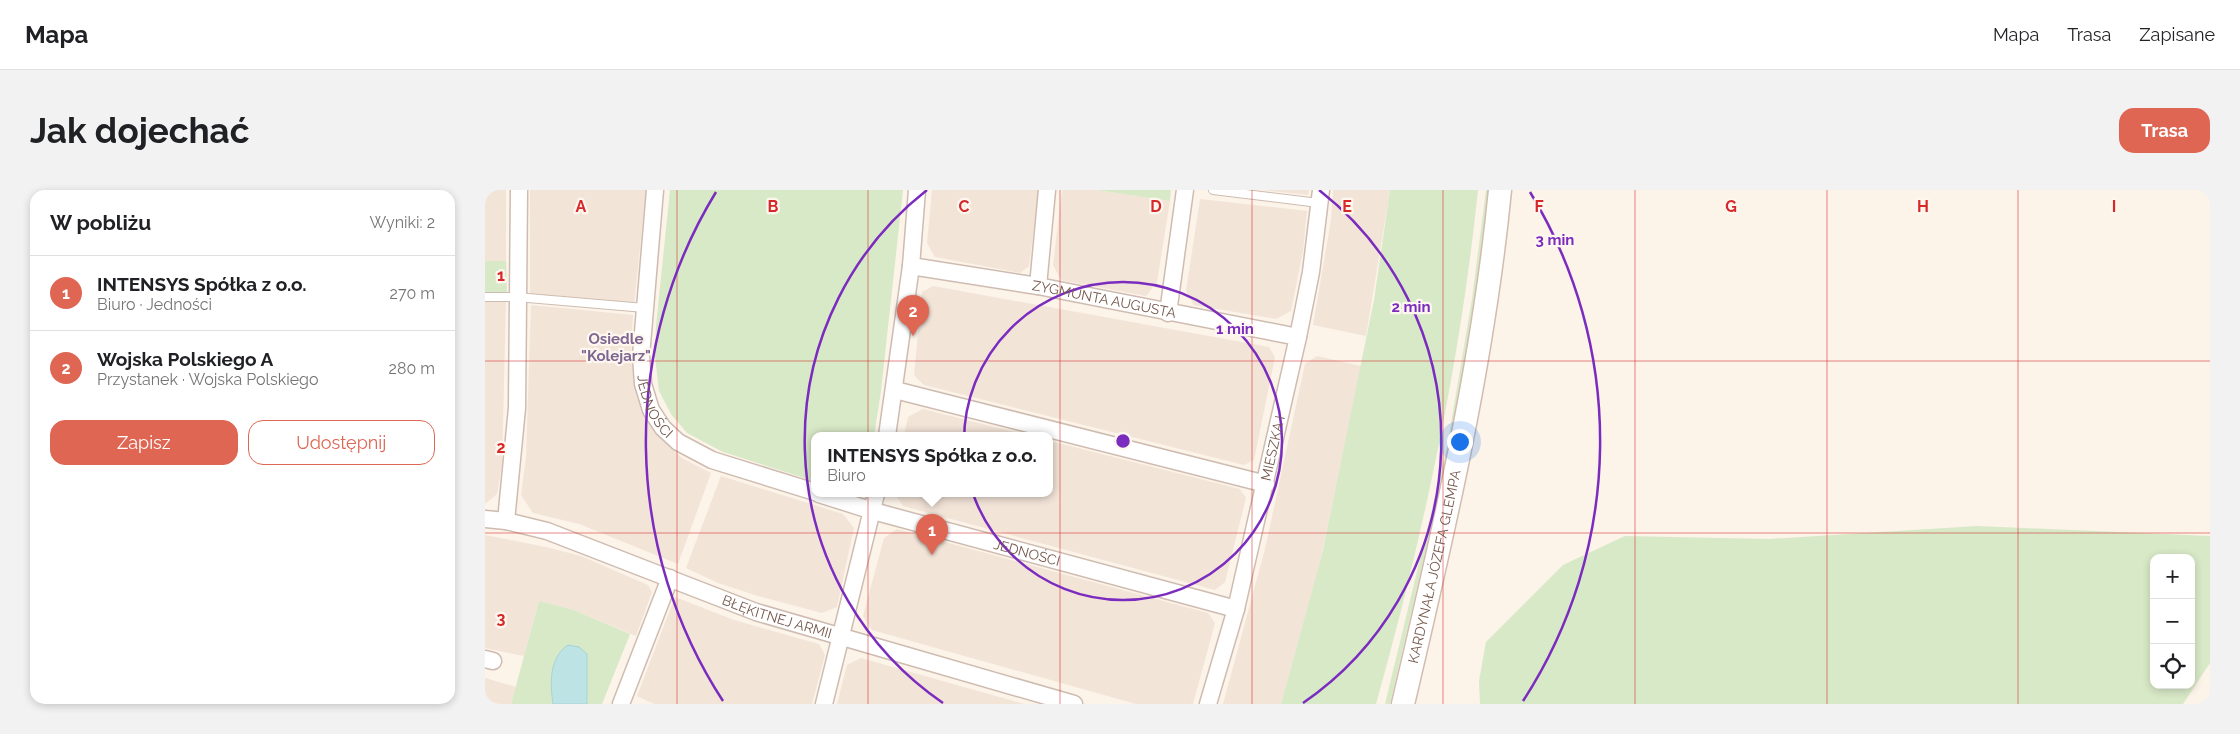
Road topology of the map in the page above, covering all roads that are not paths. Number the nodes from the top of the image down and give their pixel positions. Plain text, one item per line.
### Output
1 (519, 190) edge
2 (655, 190) edge
3 (917, 190) edge
4 (1047, 190) edge
5 (1185, 190) edge
6 (1213, 190) edge
7 (1500, 190) edge
8 (1320, 196) edge
9 (911, 266) junction
10 (1038, 286) junction
11 (516, 296) junction
12 (485, 297) edge
13 (645, 308) junction
14 (1168, 313) junction
15 (1298, 338) junction
16 (895, 390) junction
17 (888, 432) edge
18 (1265, 484) junction
19 (811, 491) edge
20 (829, 497) edge
21 (875, 497) edge
22 (873, 511) junction
23 (485, 519) edge
24 (506, 521) junction
25 (670, 578) junction
26 (1236, 609) junction
27 (842, 636) junction
28 (621, 704) edge
29 (824, 704) edge
30 (1074, 704) edge
31 (1208, 704) edge
32 (1403, 704) edge

1 - 11 street
2 - 13 street, JEDNOŚCI
3 - 9 street
4 - 10 street
5 - 14 street
6 - 8 lane
7 - 32 main road, KARDYNAŁA JÓZEFA GLEMPA
8 - 15 street, MIESZKA I
9 - 10 street, ZYGMUNTA AUGUSTA
9 - 16 street
10 - 14 street, ZYGMUNTA AUGUSTA
11 - 12 lane
11 - 13 lane
11 - 24 street
13 - 19 street, JEDNOŚCI
14 - 15 street, ZYGMUNTA AUGUSTA
15 - 18 street, MIESZKA I
16 - 17 street
16 - 18 street
18 - 26 street, MIESZKA I
20 - 22 street, JEDNOŚCI
21 - 22 street
22 - 26 street, JEDNOŚCI
22 - 27 street
23 - 24 street, BŁĘKITNEJ ARMII
24 - 25 street, BŁĘKITNEJ ARMII
25 - 27 street, BŁĘKITNEJ ARMII
25 - 28 street
26 - 31 street, MIESZKA I
27 - 29 street
27 - 30 street, BŁĘKITNEJ ARMII

